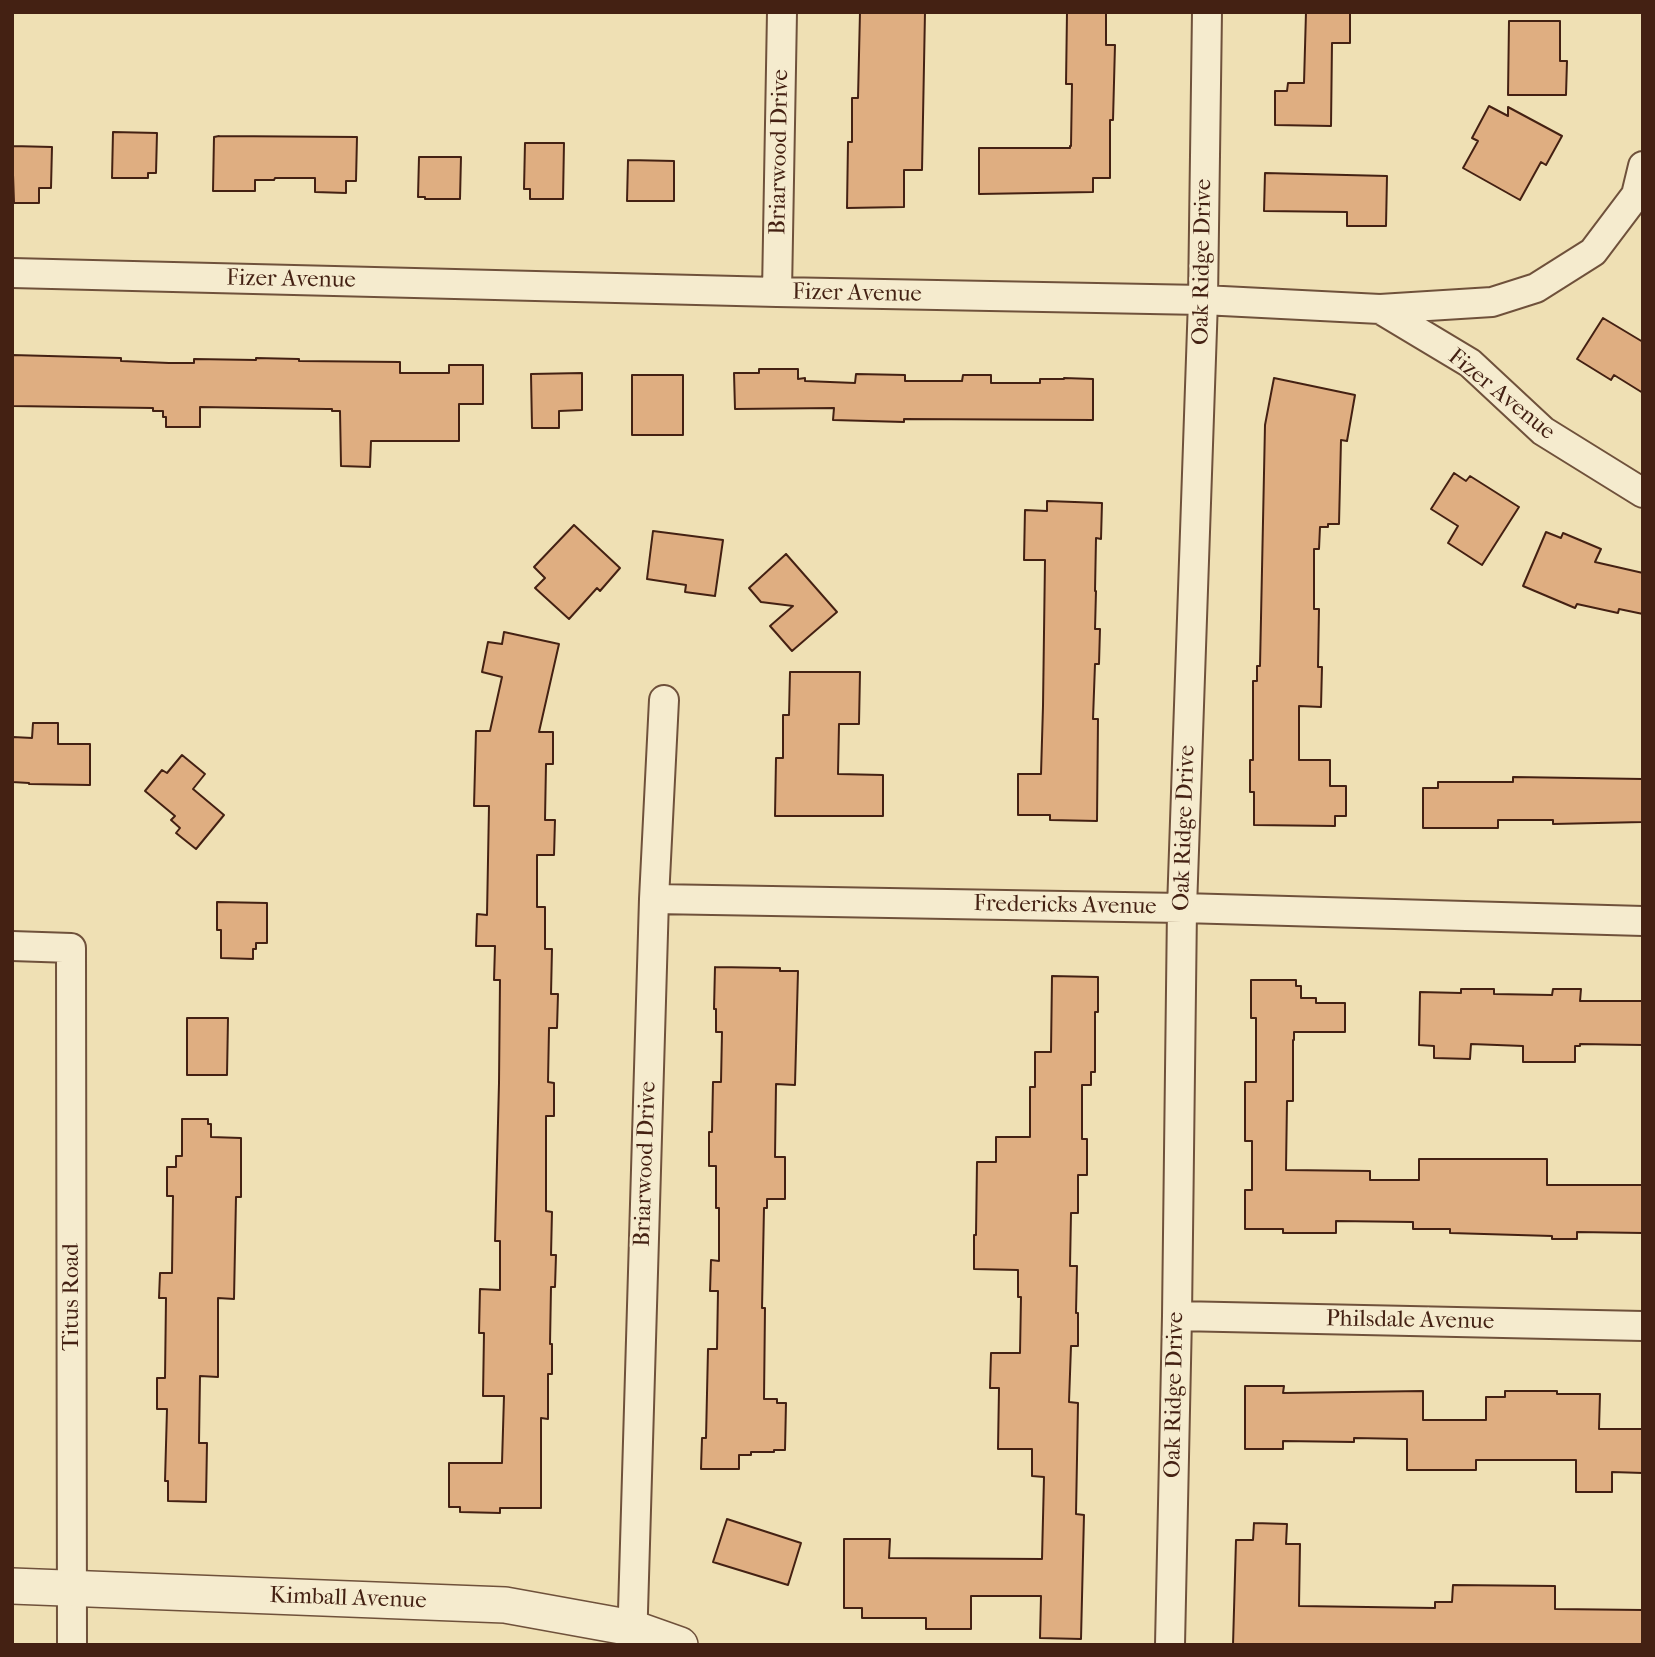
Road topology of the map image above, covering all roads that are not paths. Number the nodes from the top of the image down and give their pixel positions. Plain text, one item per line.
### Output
1 (782, 12) edge
2 (1207, 12) edge
3 (1643, 166) edge
4 (12, 273) edge
5 (778, 292) junction
6 (1203, 300) junction
7 (1380, 309) junction
8 (1643, 493) edge
9 (664, 700) dead end
10 (654, 899) junction
11 (1182, 908) junction
12 (1643, 921) edge
13 (12, 946) edge
14 (1177, 1315) junction
15 (1643, 1326) edge
16 (12, 1586) edge
17 (74, 1587) junction
18 (632, 1637) edge
19 (72, 1645) edge
20 (680, 1645) edge
21 (1170, 1645) edge

1 - 5 street, Briarwood Drive
2 - 6 street, Oak Ridge Drive
3 - 7 street
4 - 5 street, Fizer Avenue
5 - 6 street, Fizer Avenue
6 - 7 street, Fizer Avenue
6 - 11 street, Oak Ridge Drive
7 - 8 street, Fizer Avenue
9 - 10 street, Briarwood Drive
10 - 11 street, Fredericks Avenue
10 - 18 street, Briarwood Drive
11 - 12 street, Fredericks Avenue
11 - 14 street, Oak Ridge Drive
13 - 17 street, Titus Road
14 - 15 street, Philsdale Avenue
14 - 21 street, Oak Ridge Drive
16 - 17 street, Kimball Avenue
17 - 18 street, Kimball Avenue
17 - 19 street, Titus Road
18 - 20 street, Kimball Avenue

